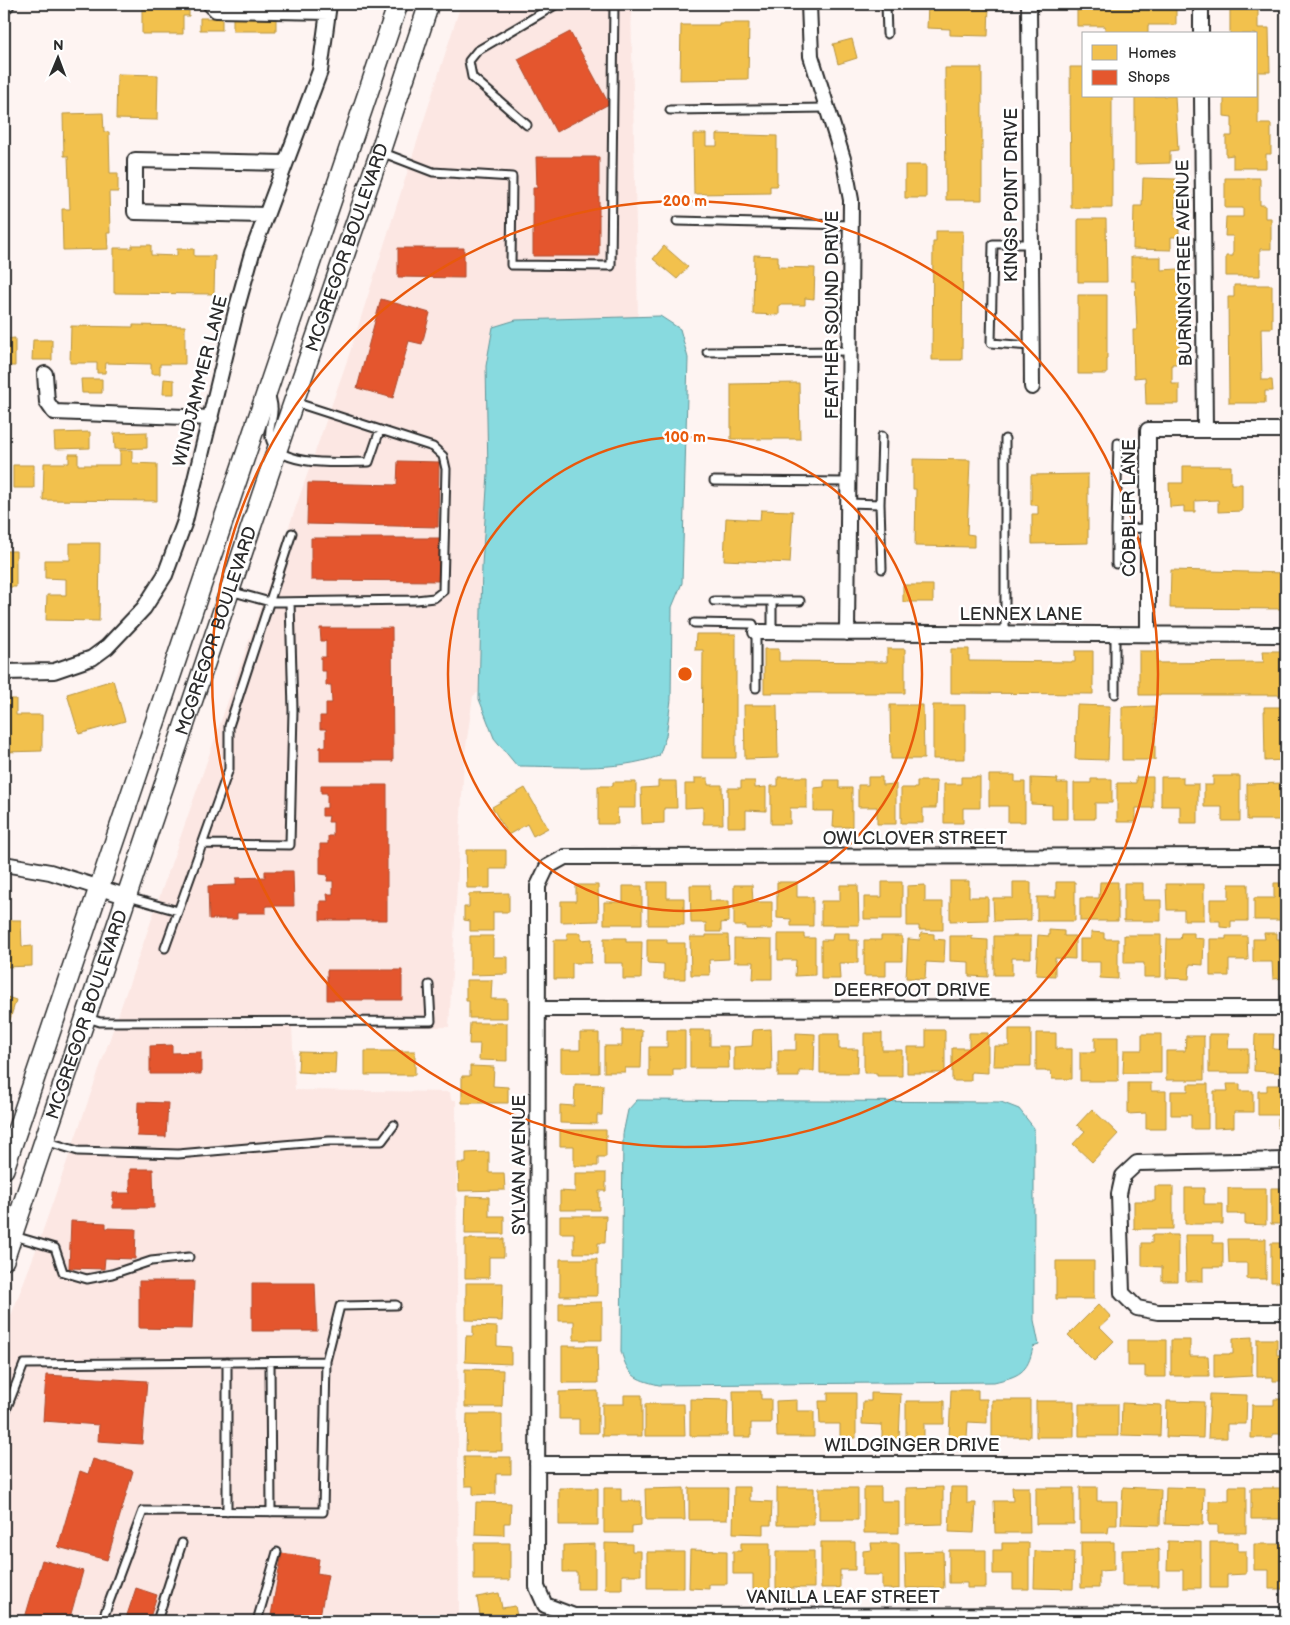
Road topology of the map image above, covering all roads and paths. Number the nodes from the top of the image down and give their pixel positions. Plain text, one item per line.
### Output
1 (7, 4) edge
2 (210, 4) edge
3 (398, 4) edge
4 (429, 4) edge
5 (557, 4) edge
6 (614, 4) edge
7 (809, 4) edge
8 (886, 4) edge
9 (1029, 4) edge
10 (1201, 4) edge
11 (4, 7) edge
12 (328, 8) edge
13 (1201, 32) edge
14 (887, 34) dead end
15 (1202, 98) edge
16 (826, 108) junction
17 (670, 110) dead end
18 (526, 126) dead end
19 (380, 152) junction
20 (285, 163) junction
21 (265, 215) junction
22 (677, 221) dead end
23 (851, 225) junction
24 (1030, 244) junction
25 (1031, 346) junction
26 (850, 351) junction
27 (707, 352) dead end
28 (45, 374) dead end
29 (268, 385) junction
30 (1032, 387) dead end
31 (294, 402) junction
32 (210, 418) junction
33 (380, 430) junction
34 (1205, 430) junction
35 (1286, 430) edge
36 (882, 436) dead end
37 (1005, 439) dead end
38 (1118, 443) dead end
39 (277, 450) junction
40 (714, 481) dead end
41 (849, 482) junction
42 (849, 503) junction
43 (880, 504) junction
44 (1148, 528) junction
45 (1116, 529) junction
46 (292, 533) dead end
47 (1116, 564) dead end
48 (882, 569) dead end
49 (230, 591) junction
50 (714, 601) dead end
51 (772, 601) junction
52 (800, 601) dead end
53 (270, 602) junction
54 (290, 602) junction
55 (694, 623) dead end
56 (756, 632) junction
57 (772, 632) junction
58 (848, 633) junction
59 (1005, 633) junction
60 (1115, 633) junction
61 (1148, 633) junction
62 (1286, 634) edge
63 (4, 672) edge
64 (756, 688) dead end
65 (1115, 694) dead end
66 (202, 844) junction
67 (1286, 856) edge
68 (4, 864) edge
69 (547, 867) joint
70 (100, 887) junction
71 (125, 896) junction
72 (178, 911) junction
73 (165, 948) dead end
74 (429, 985) dead end
75 (538, 1008) junction
76 (1286, 1008) edge
77 (85, 1017) junction
78 (394, 1125) dead end
79 (45, 1140) junction
80 (1286, 1160) edge
81 (4, 1169) edge
82 (11, 1236) junction
83 (188, 1257) dead end
84 (4, 1260) edge
85 (396, 1305) dead end
86 (1286, 1312) edge
87 (326, 1360) junction
88 (227, 1362) junction
89 (270, 1362) junction
90 (4, 1414) edge
91 (537, 1464) junction
92 (1286, 1464) edge
93 (227, 1512) junction
94 (271, 1512) junction
95 (182, 1543) dead end
96 (277, 1552) dead end
97 (1286, 1615) edge
98 (102, 1621) edge
99 (157, 1621) edge
100 (257, 1621) edge

1 - 11 street
2 - 12 street
3 - 29 main road, MCGREGOR BOULEVARD
4 - 19 main road, MCGREGOR BOULEVARD
5 - 18 lane
6 - 19 lane
7 - 16 street, FEATHER SOUND DRIVE
8 - 14 lane
9 - 24 street, KINGS POINT DRIVE
10 - 13 street
12 - 20 street, WINDJAMMER LANE
15 - 34 street, BURNINGTREE AVENUE
16 - 17 lane
16 - 23 street, FEATHER SOUND DRIVE
19 - 31 main road, MCGREGOR BOULEVARD
20 - 21 street, WINDJAMMER LANE
20 - 21 street
21 - 32 street, WINDJAMMER LANE
22 - 23 lane
23 - 26 street, FEATHER SOUND DRIVE
24 - 25 street, KINGS POINT DRIVE
24 - 25 lane
25 - 30 street, KINGS POINT DRIVE
26 - 27 lane
26 - 41 street, FEATHER SOUND DRIVE
28 - 32 street
29 - 39 lane
29 - 70 main road, MCGREGOR BOULEVARD
31 - 33 lane
31 - 39 main road, MCGREGOR BOULEVARD
32 - 63 street, WINDJAMMER LANE
33 - 39 lane
33 - 54 lane
34 - 35 street, COBBLER LANE
34 - 44 street, COBBLER LANE
36 - 43 lane
37 - 59 lane
38 - 45 lane
39 - 49 main road, MCGREGOR BOULEVARD
40 - 41 lane
41 - 42 street, FEATHER SOUND DRIVE
42 - 43 lane
42 - 58 street, FEATHER SOUND DRIVE
43 - 48 lane
44 - 45 lane
44 - 61 street, COBBLER LANE
45 - 47 lane
46 - 53 lane
49 - 53 lane
49 - 71 main road, MCGREGOR BOULEVARD
50 - 51 lane
51 - 52 lane
51 - 57 lane
53 - 54 lane
53 - 66 lane
54 - 66 lane
55 - 56 lane
56 - 57 street, LENNEX LANE
56 - 64 lane
57 - 58 street, LENNEX LANE
58 - 59 street, LENNEX LANE
59 - 60 street, LENNEX LANE
60 - 61 street, LENNEX LANE
60 - 65 lane
61 - 62 street, LENNEX LANE
66 - 72 lane
67 - 69 street, OWLCLOVER STREET
68 - 70 street
69 - 75 street, SYLVAN AVENUE
70 - 71 street
70 - 81 main road, MCGREGOR BOULEVARD
71 - 72 lane
71 - 77 main road, MCGREGOR BOULEVARD
72 - 73 lane
74 - 77 lane
75 - 76 street, DEERFOOT DRIVE
75 - 91 street, SYLVAN AVENUE
77 - 79 main road, MCGREGOR BOULEVARD
78 - 79 lane
79 - 82 main road, MCGREGOR BOULEVARD
80 - 86 street
82 - 83 lane
82 - 84 main road, MCGREGOR BOULEVARD
85 - 87 lane
87 - 89 lane
87 - 94 lane
88 - 89 lane
88 - 90 lane
88 - 93 lane
89 - 94 lane
91 - 92 street, WILDGINGER DRIVE
91 - 97 street, VANILLA LEAF STREET
93 - 94 lane
93 - 98 lane
95 - 99 lane
96 - 100 lane

